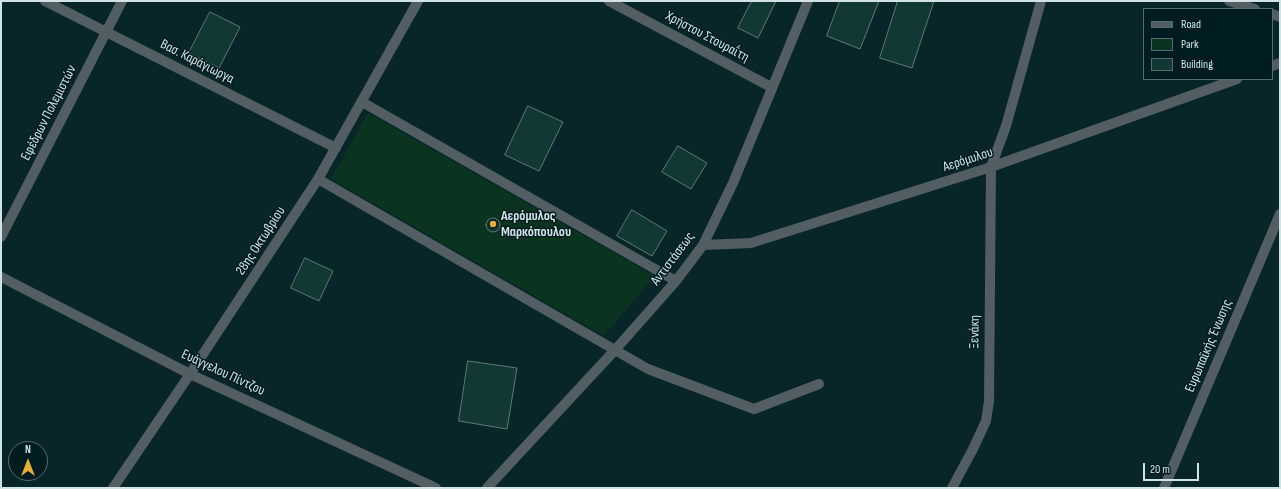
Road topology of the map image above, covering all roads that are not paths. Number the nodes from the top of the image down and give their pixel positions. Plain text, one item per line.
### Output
1 (45, 1) edge
2 (122, 1) edge
3 (418, 1) edge
4 (609, 1) edge
5 (808, 1) edge
6 (1041, 1) edge
7 (1229, 1) edge
8 (1252, 8) edge
9 (107, 32) junction
10 (1234, 80) edge
11 (771, 87) junction
12 (362, 102) junction
13 (336, 148) junction
14 (991, 168) junction
15 (318, 179) junction
16 (1280, 214) edge
17 (1, 237) edge
18 (703, 245) junction
19 (1, 277) edge
20 (676, 280) junction
21 (615, 350) junction
22 (190, 374) junction
23 (819, 384) dead end
24 (113, 488) edge
25 (436, 488) edge
26 (487, 488) edge
27 (952, 488) edge
28 (1164, 488) edge

1 - 9 street, Βασ. Καράγιωργα
2 - 9 street, Εφέδρων Πολεμιστών
3 - 12 street, 28ης Οκτωβρίου
4 - 11 street, Χρήστου Στουραΐτη
5 - 11 street, Αντιστάσεως
6 - 14 street, Ξενάκη
7 - 8 street
9 - 13 street, Βασ. Καράγιωργα
9 - 17 street, Εφέδρων Πολεμιστών
10 - 14 street, Αερόμυλου
11 - 18 street, Αντιστάσεως
12 - 13 street, 28ης Οκτωβρίου
12 - 20 street
13 - 15 street, 28ης Οκτωβρίου
14 - 18 street, Αερόμυλου
14 - 27 street, Ξενάκη
15 - 21 street
15 - 22 street, 28ης Οκτωβρίου
16 - 28 street, Ευρωπαϊκής Ένωσης
18 - 20 street, Αντιστάσεως
19 - 22 street, Ευάγγελου Πίντζου
20 - 21 street, Αντιστάσεως
21 - 23 street
21 - 26 street, Αντιστάσεως
22 - 24 street, 28ης Οκτωβρίου
22 - 25 street, Ευάγγελου Πίντζου

